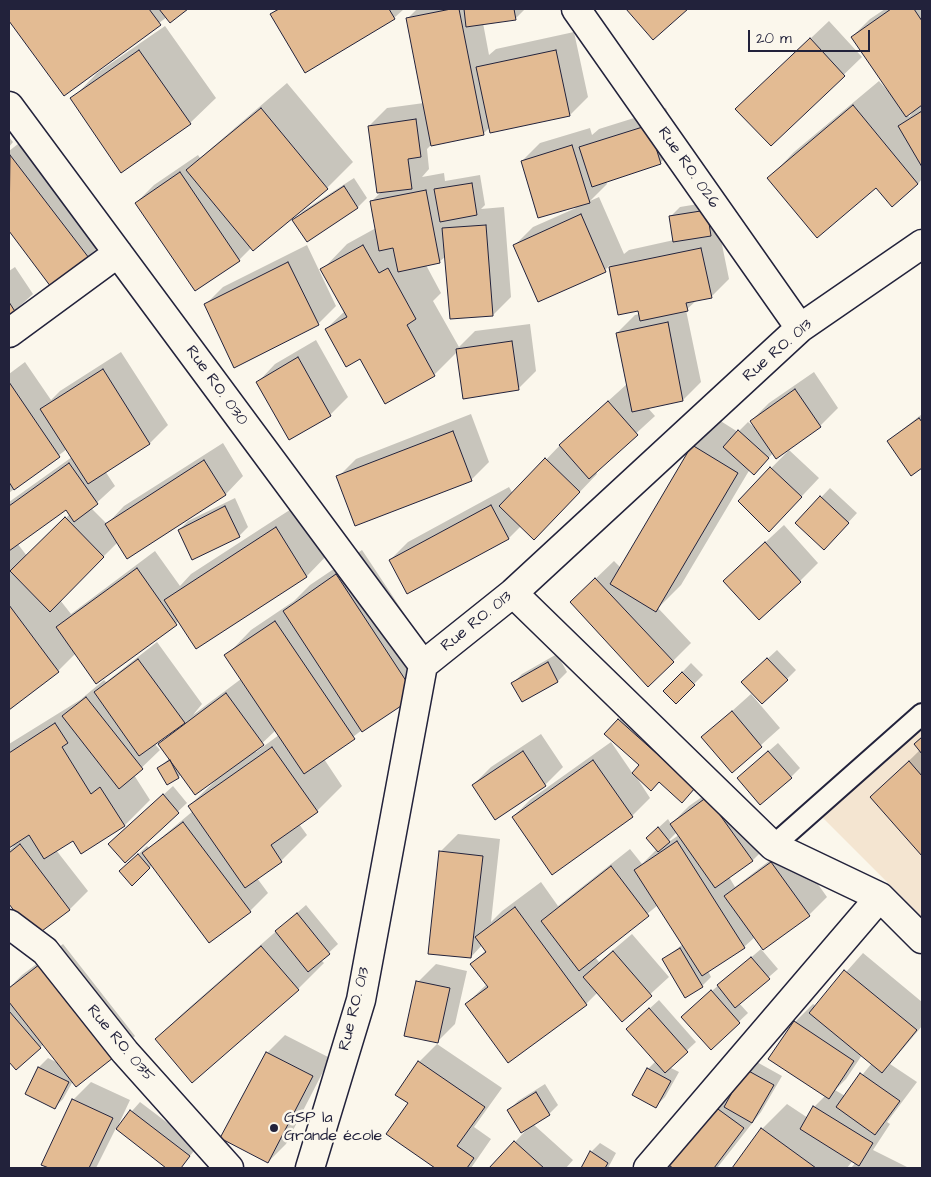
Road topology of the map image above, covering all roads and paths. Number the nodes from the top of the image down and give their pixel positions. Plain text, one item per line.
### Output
1 (576, 9) edge
2 (9, 106) edge
3 (922, 244) edge
4 (118, 253) junction
5 (800, 328) junction
6 (9, 333) edge
7 (513, 593) junction
8 (423, 666) junction
9 (922, 714) edge
10 (773, 846) junction
11 (880, 897) junction
12 (9, 924) edge
13 (922, 940) edge
14 (229, 1168) edge
15 (310, 1168) edge
16 (648, 1168) edge

1 - 5 street, Rue RO. 026
2 - 4 street, Rue RO. 030
3 - 5 street, Rue RO. 013
4 - 6 street
4 - 8 street, Rue RO. 030
5 - 7 street, Rue RO. 013
7 - 8 street, Rue RO. 013
7 - 10 street
8 - 15 street, Rue RO. 013
9 - 10 lane
10 - 11 street
11 - 13 street
11 - 16 street
12 - 14 street, Rue RO. 035

